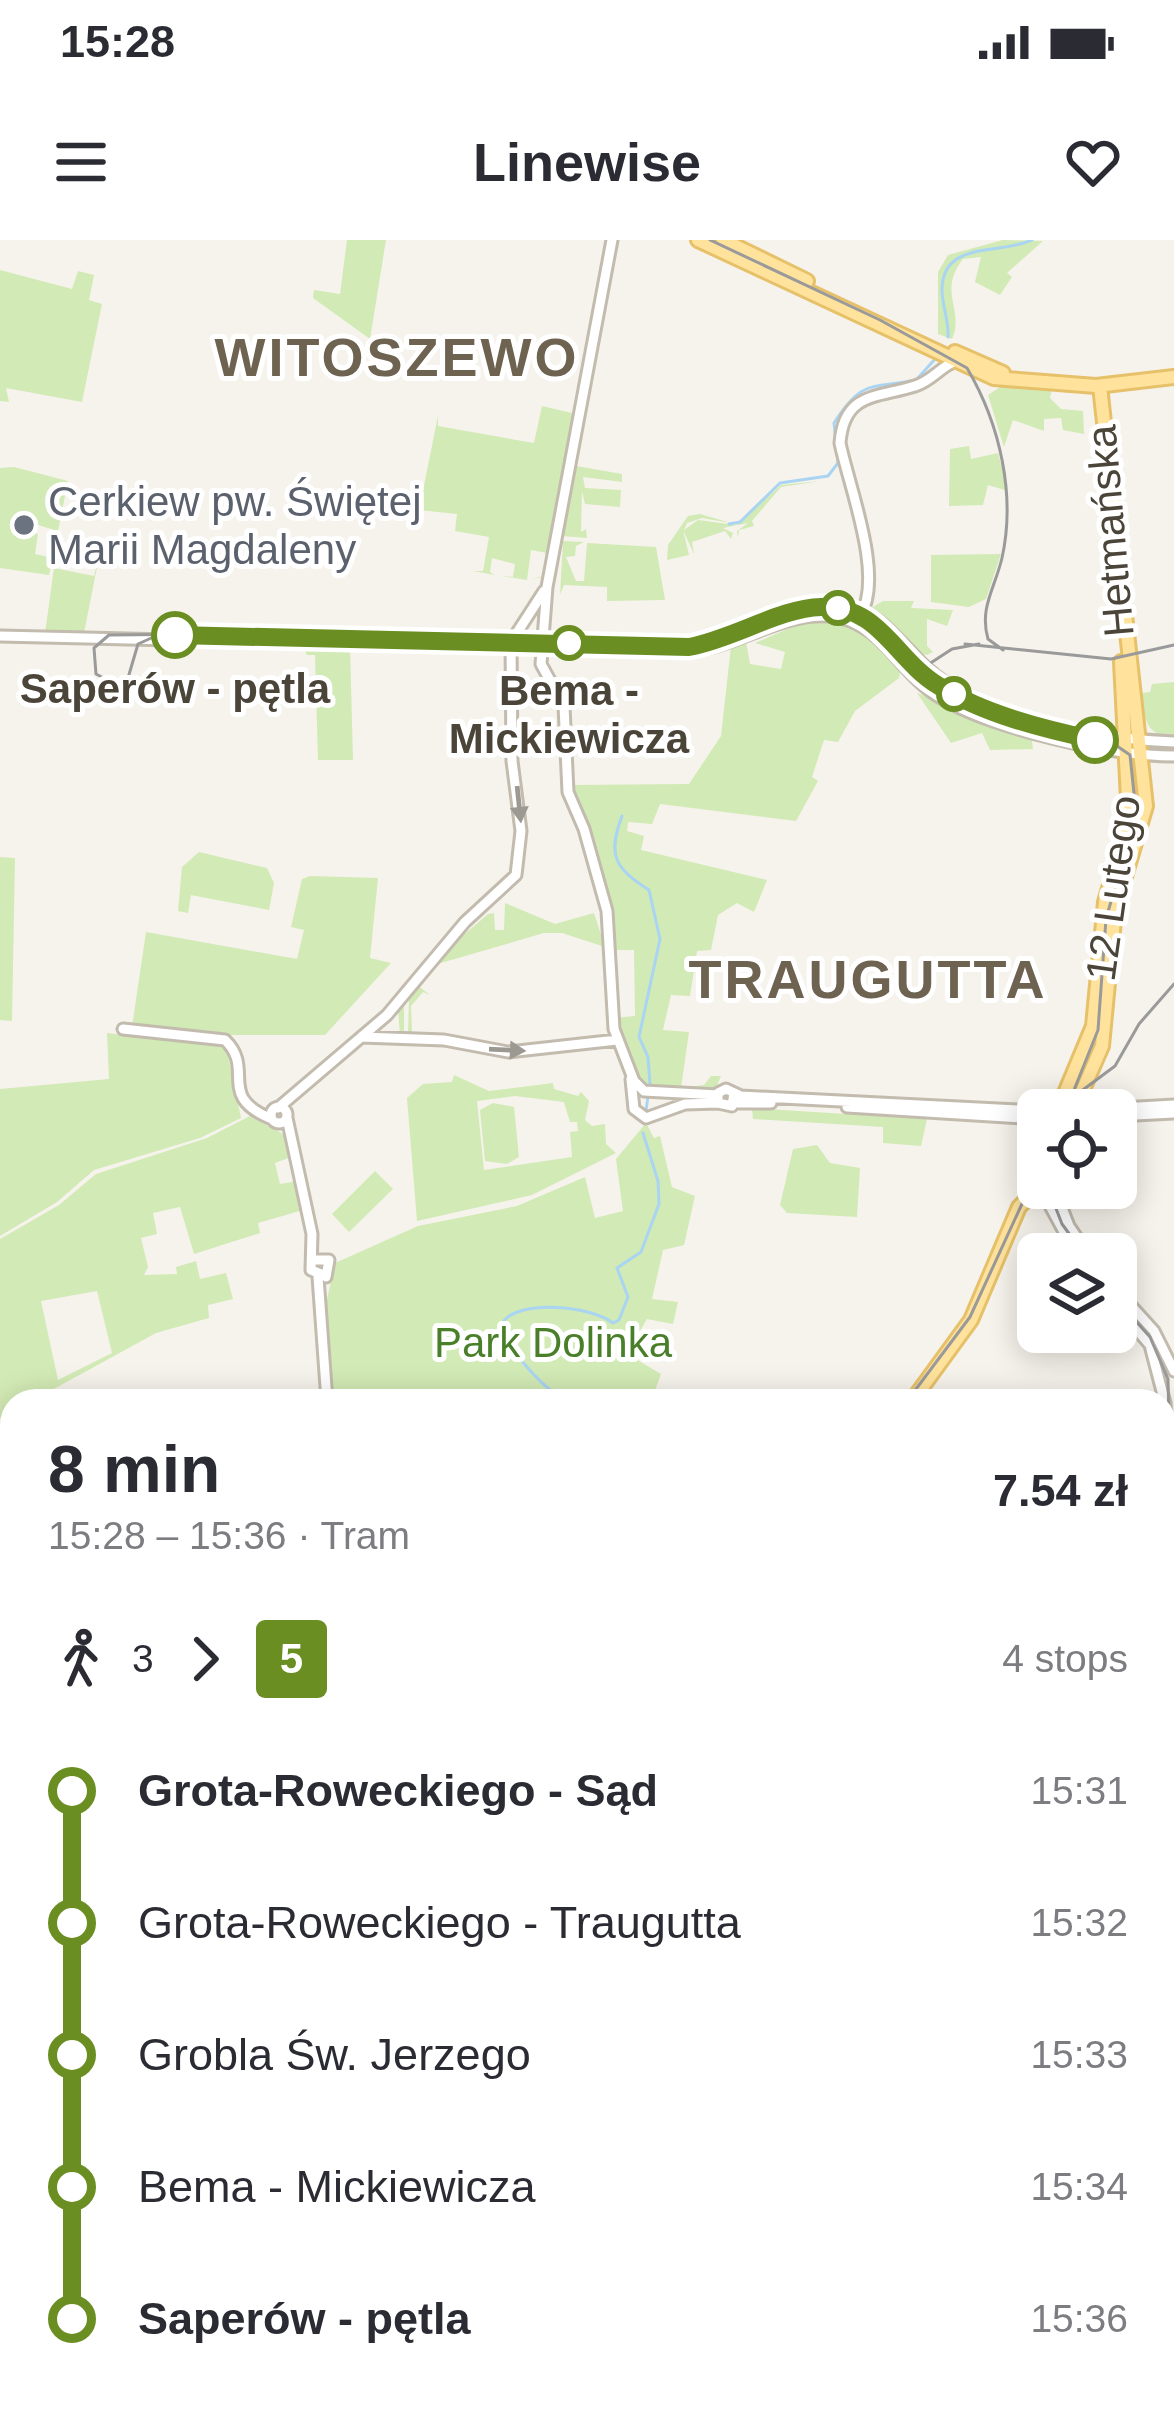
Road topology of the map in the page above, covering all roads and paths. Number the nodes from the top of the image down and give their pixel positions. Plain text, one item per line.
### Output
1 (612, 240) edge
2 (698, 240) edge
3 (723, 240) edge
4 (748, 248) edge
5 (952, 356) junction
6 (1174, 373) edge
7 (1100, 386) junction
8 (548, 587) junction
9 (858, 615) junction
10 (0, 636) edge
11 (731, 639) junction
12 (511, 646) junction
13 (541, 647) junction
14 (1124, 657) joint
15 (1135, 739) junction
16 (1174, 742) edge
17 (1128, 754) junction
18 (1143, 755) junction
19 (1174, 756) edge
20 (395, 1006) junction
21 (123, 1029) dead end
22 (361, 1037) junction
23 (397, 1038) junction
24 (617, 1040) junction
25 (629, 1068) junction
26 (1067, 1089) edge
27 (1091, 1089) edge
28 (718, 1099) junction
29 (1137, 1107) edge
30 (1174, 1109) edge
31 (279, 1114) junction
32 (1137, 1114) edge
33 (1017, 1118) edge
34 (1018, 1209) edge
35 (317, 1259) junction
36 (322, 1276) junction
37 (1137, 1312) edge
38 (1137, 1330) edge
39 (1174, 1371) edge
40 (326, 1389) edge
41 (921, 1389) edge
42 (1162, 1389) edge

1 - 8 street
2 - 4 main road
3 - 4 main road
4 - 5 main road
5 - 7 main road
5 - 9 street
6 - 7 main road
7 - 14 main road, Hetmańska
8 - 12 street
8 - 13 street
9 - 11 street
9 - 11 street
9 - 15 street
9 - 17 street
10 - 12 street
11 - 13 street
12 - 13 street
12 -> 20 street
13 - 24 street
14 - 15 main road, 12 Lutego
15 - 16 street
15 - 17 main road, 12 Lutego
15 - 18 main road, 12 Lutego
17 - 18 street
17 - 26 main road, 12 Lutego
18 - 19 street
18 - 27 main road, 12 Lutego
20 - 22 street
20 - 23 street
21 - 31 street
22 - 23 street
22 - 31 street
23 -> 24 street
24 - 25 street
25 - 28 street
25 - 28 street
28 - 33 street
29 - 30 street
30 - 32 street
31 - 35 street
34 - 41 main road
35 - 36 street
35 - 36 street
36 - 40 street
37 - 39 street
38 - 42 street

